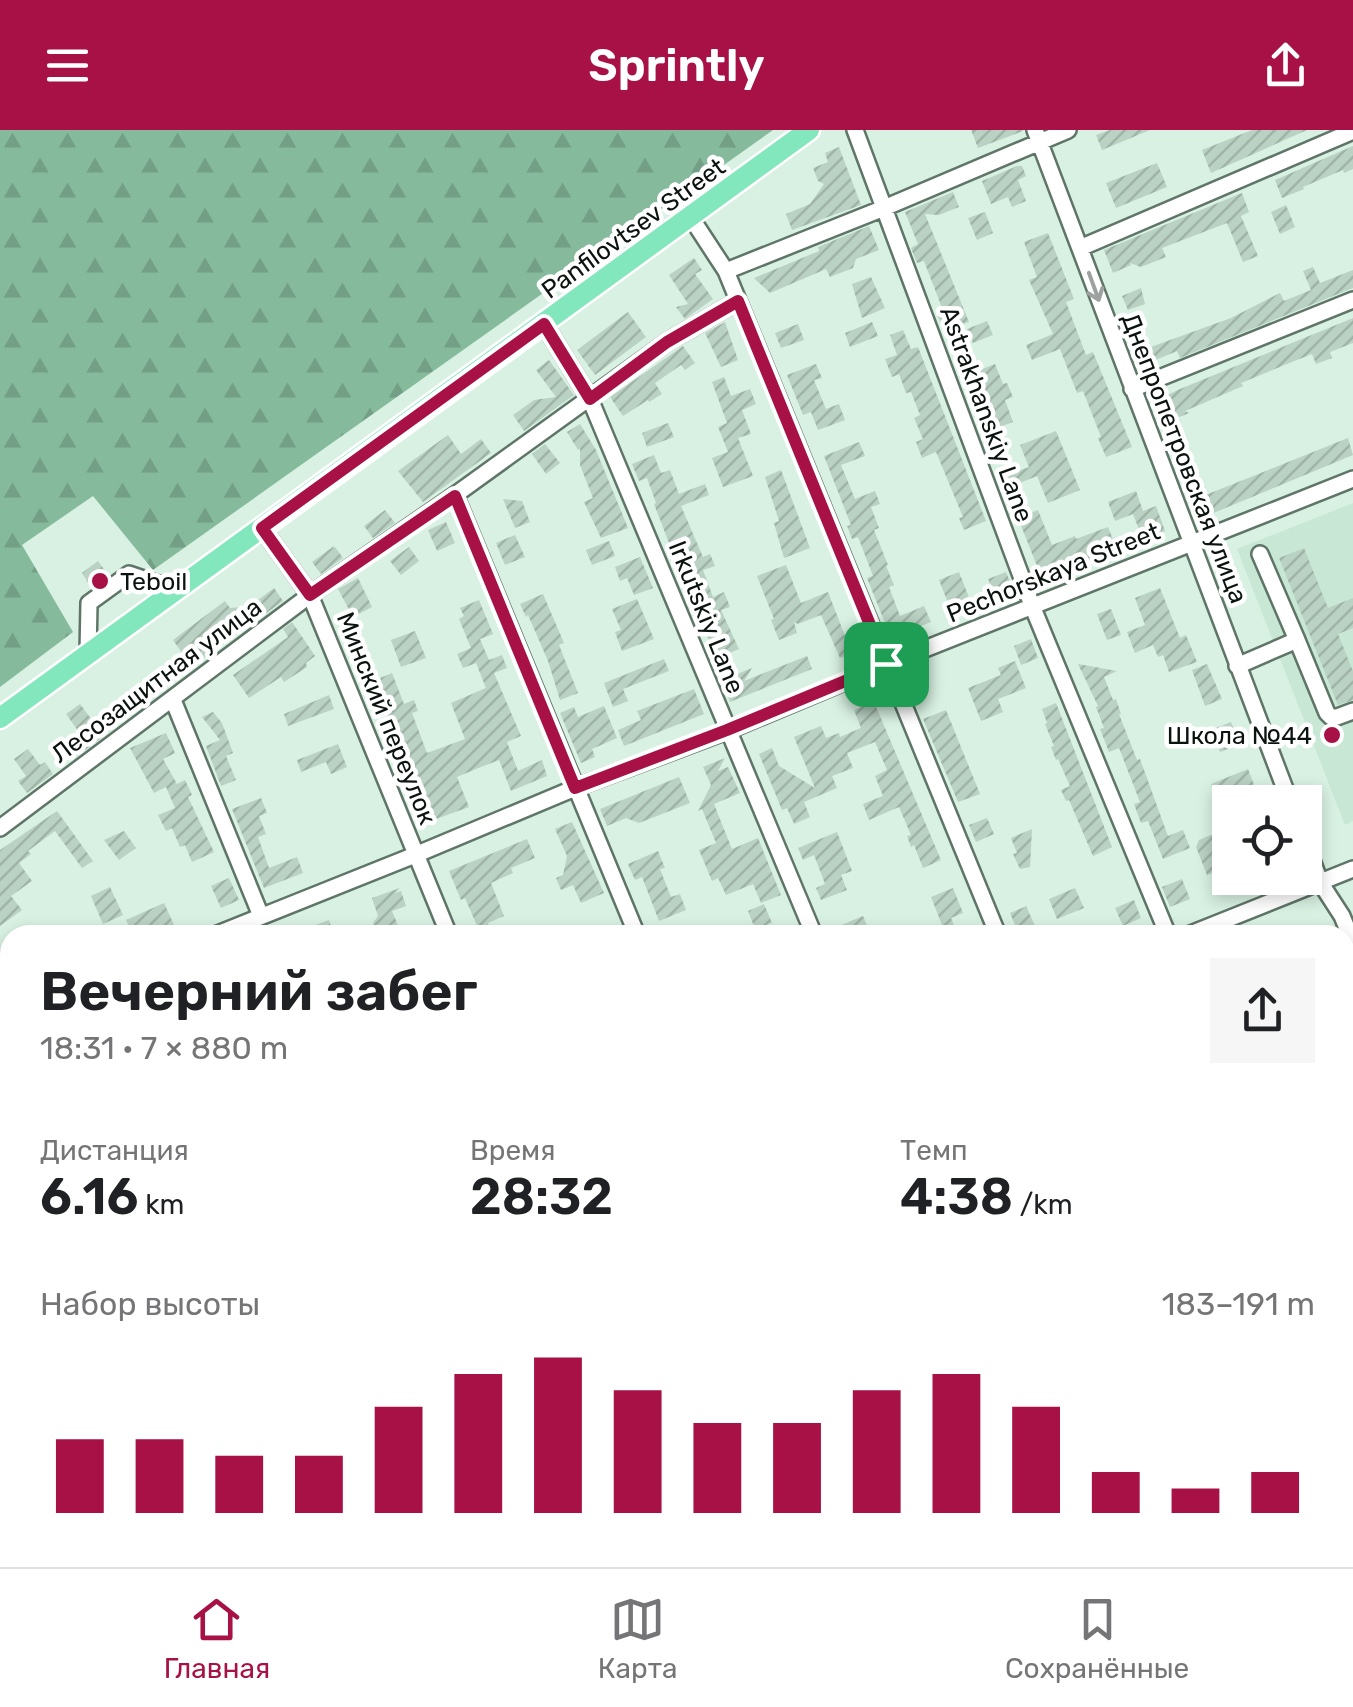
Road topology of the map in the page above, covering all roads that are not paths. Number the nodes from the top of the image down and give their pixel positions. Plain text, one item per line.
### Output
1 (809, 130) edge
2 (855, 130) edge
3 (1068, 130) edge
4 (1310, 130) edge
5 (1353, 131) edge
6 (1037, 136) edge
7 (1316, 147) junction
8 (884, 208) junction
9 (690, 216) junction
10 (1080, 248) junction
11 (726, 271) junction
12 (1353, 300) edge
13 (738, 301) junction
14 (544, 324) junction
15 (1132, 389) junction
16 (590, 399) junction
17 (1353, 479) edge
18 (455, 496) junction
19 (262, 528) junction
20 (1190, 544) junction
21 (1260, 554) dead end
22 (176, 590) junction
23 (310, 595) junction
24 (1033, 608) junction
25 (1297, 640) junction
26 (88, 654) junction
27 (886, 664) junction
28 (1237, 666) junction
29 (173, 700) junction
30 (1353, 711) edge
31 (0, 718) edge
32 (727, 730) junction
33 (1283, 785) edge
34 (575, 788) junction
35 (0, 828) edge
36 (415, 855) junction
37 (1353, 870) edge
38 (1322, 881) edge
39 (1322, 885) edge
40 (1288, 895) edge
41 (260, 916) junction
42 (239, 925) edge
43 (445, 925) edge
44 (633, 925) edge
45 (810, 925) edge
46 (994, 925) edge
47 (1164, 925) edge
48 (1213, 925) edge
49 (1346, 925) edge

1 - 9 main road, Panfilovtsev Street
2 - 8 street, Astrakhanskiy Lane
3 - 6 street
4 - 7 street
5 - 7 street
6 - 8 street
6 - 10 street, Днепропетровская улица
7 - 10 street
8 - 11 street
8 - 24 street, Astrakhanskiy Lane
9 - 11 street
9 - 14 main road, Panfilovtsev Street
10 -> 15 street, Днепропетровская улица
11 - 13 street
12 - 15 street
13 - 16 street, Лесозащитная улица
13 - 27 street
14 - 16 street, Irkutskiy Lane
14 - 19 main road, Panfilovtsev Street
15 - 20 street, Днепропетровская улица
16 - 18 street, Лесозащитная улица
16 - 32 street, Irkutskiy Lane
17 - 20 street, Pechorskaya Street
18 - 23 street, Лесозащитная улица
18 - 34 street
19 - 22 main road, Panfilovtsev Street
19 - 23 street, Минский переулок
20 - 24 street, Pechorskaya Street
20 - 28 street, Днепропетровская улица
21 - 25 street
22 - 26 main road, Panfilovtsev Street
22 - 26 street
23 - 29 street, Лесозащитная улица
23 - 36 street, Минский переулок
24 - 27 street, Pechorskaya Street
24 - 47 street, Astrakhanskiy Lane
25 - 28 street
25 - 30 street
26 - 31 main road, Panfilovtsev Street
27 - 32 street, Pechorskaya Street
27 - 46 street
28 - 33 street, Днепропетровская улица
29 - 35 street, Лесозащитная улица
29 - 41 street
32 - 34 street, Pechorskaya Street
32 - 45 street, Irkutskiy Lane
34 - 36 street, Pechorskaya Street
34 - 44 street
36 - 41 street, Pechorskaya Street
36 - 43 street, Минский переулок
37 - 38 street
39 - 49 street
40 - 48 street
41 - 42 street, Pechorskaya Street

